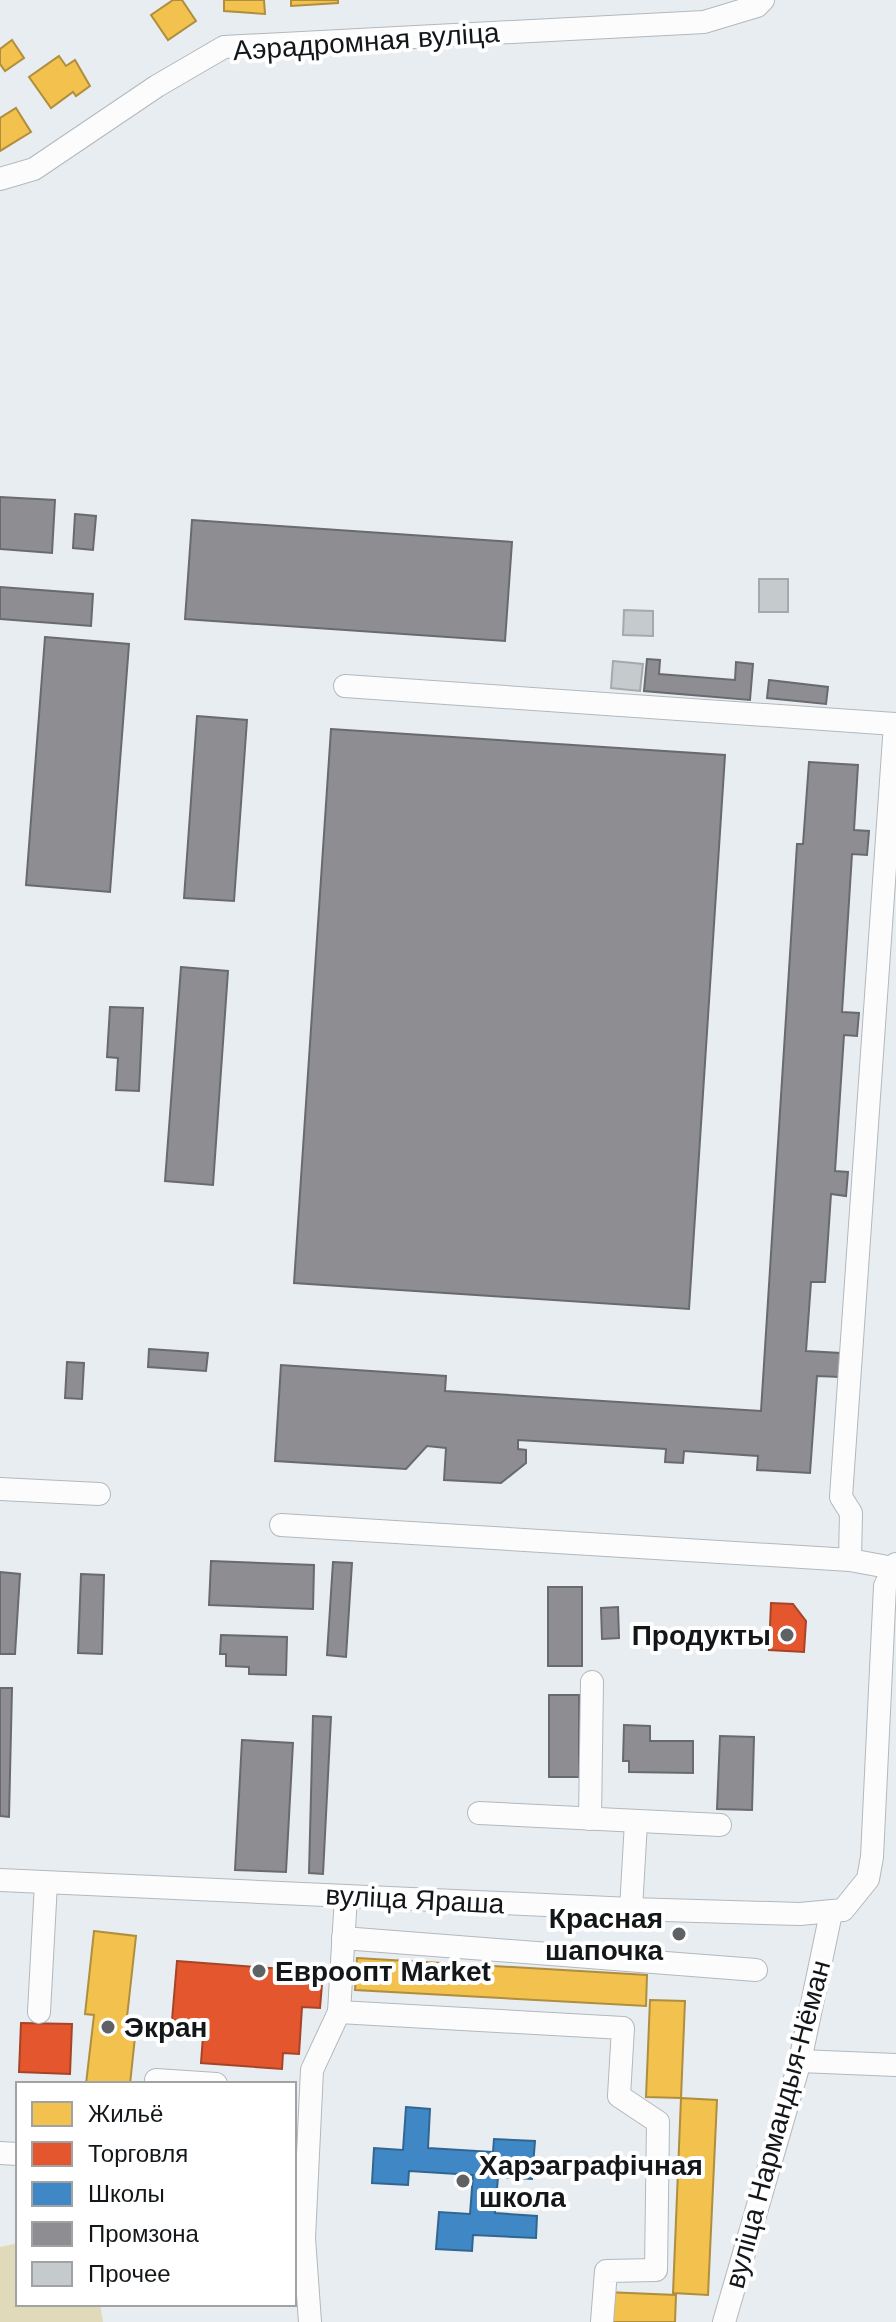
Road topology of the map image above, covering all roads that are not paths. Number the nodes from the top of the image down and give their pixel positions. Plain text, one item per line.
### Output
1 (763, 0) edge
2 (0, 179) edge
3 (345, 686) dead end
4 (895, 716) edge
5 (0, 1489) edge
6 (99, 1494) dead end
7 (281, 1525) dead end
8 (850, 1560) junction
9 (894, 1566) edge
10 (592, 1682) dead end
11 (479, 1813) dead end
12 (590, 1819) junction
13 (636, 1822) junction
14 (720, 1825) dead end
15 (0, 1880) edge
16 (46, 1883) junction
17 (346, 1896) junction
18 (631, 1909) junction
19 (831, 1913) junction
20 (343, 1938) junction
21 (756, 1970) dead end
22 (39, 2012) dead end
23 (339, 2012) junction
24 (800, 2061) junction
25 (896, 2065) edge
26 (156, 2080) dead end
27 (186, 2082) edge
28 (303, 2090) edge
29 (310, 2322) edge
30 (602, 2322) edge
31 (724, 2322) edge

1 - 2 street, Аэрадромная вуліца
3 - 4 street
4 - 8 street
5 - 6 street
7 - 8 street
8 - 9 street
9 - 19 street
10 - 12 street
11 - 12 street
12 - 13 street
13 - 14 street
13 - 18 street
15 - 16 street, вуліца Яраша
16 - 17 street, вуліца Яраша
16 - 22 street
17 - 18 street, вуліца Яраша
17 - 20 street
18 - 19 street, вуліца Яраша
19 - 24 street, вуліца Нармандыя-Нёман
20 - 21 street
20 - 23 street
23 - 28 street
23 - 30 street
24 - 25 street
24 - 31 street, вуліца Нармандыя-Нёман
26 - 27 street
28 - 29 street

